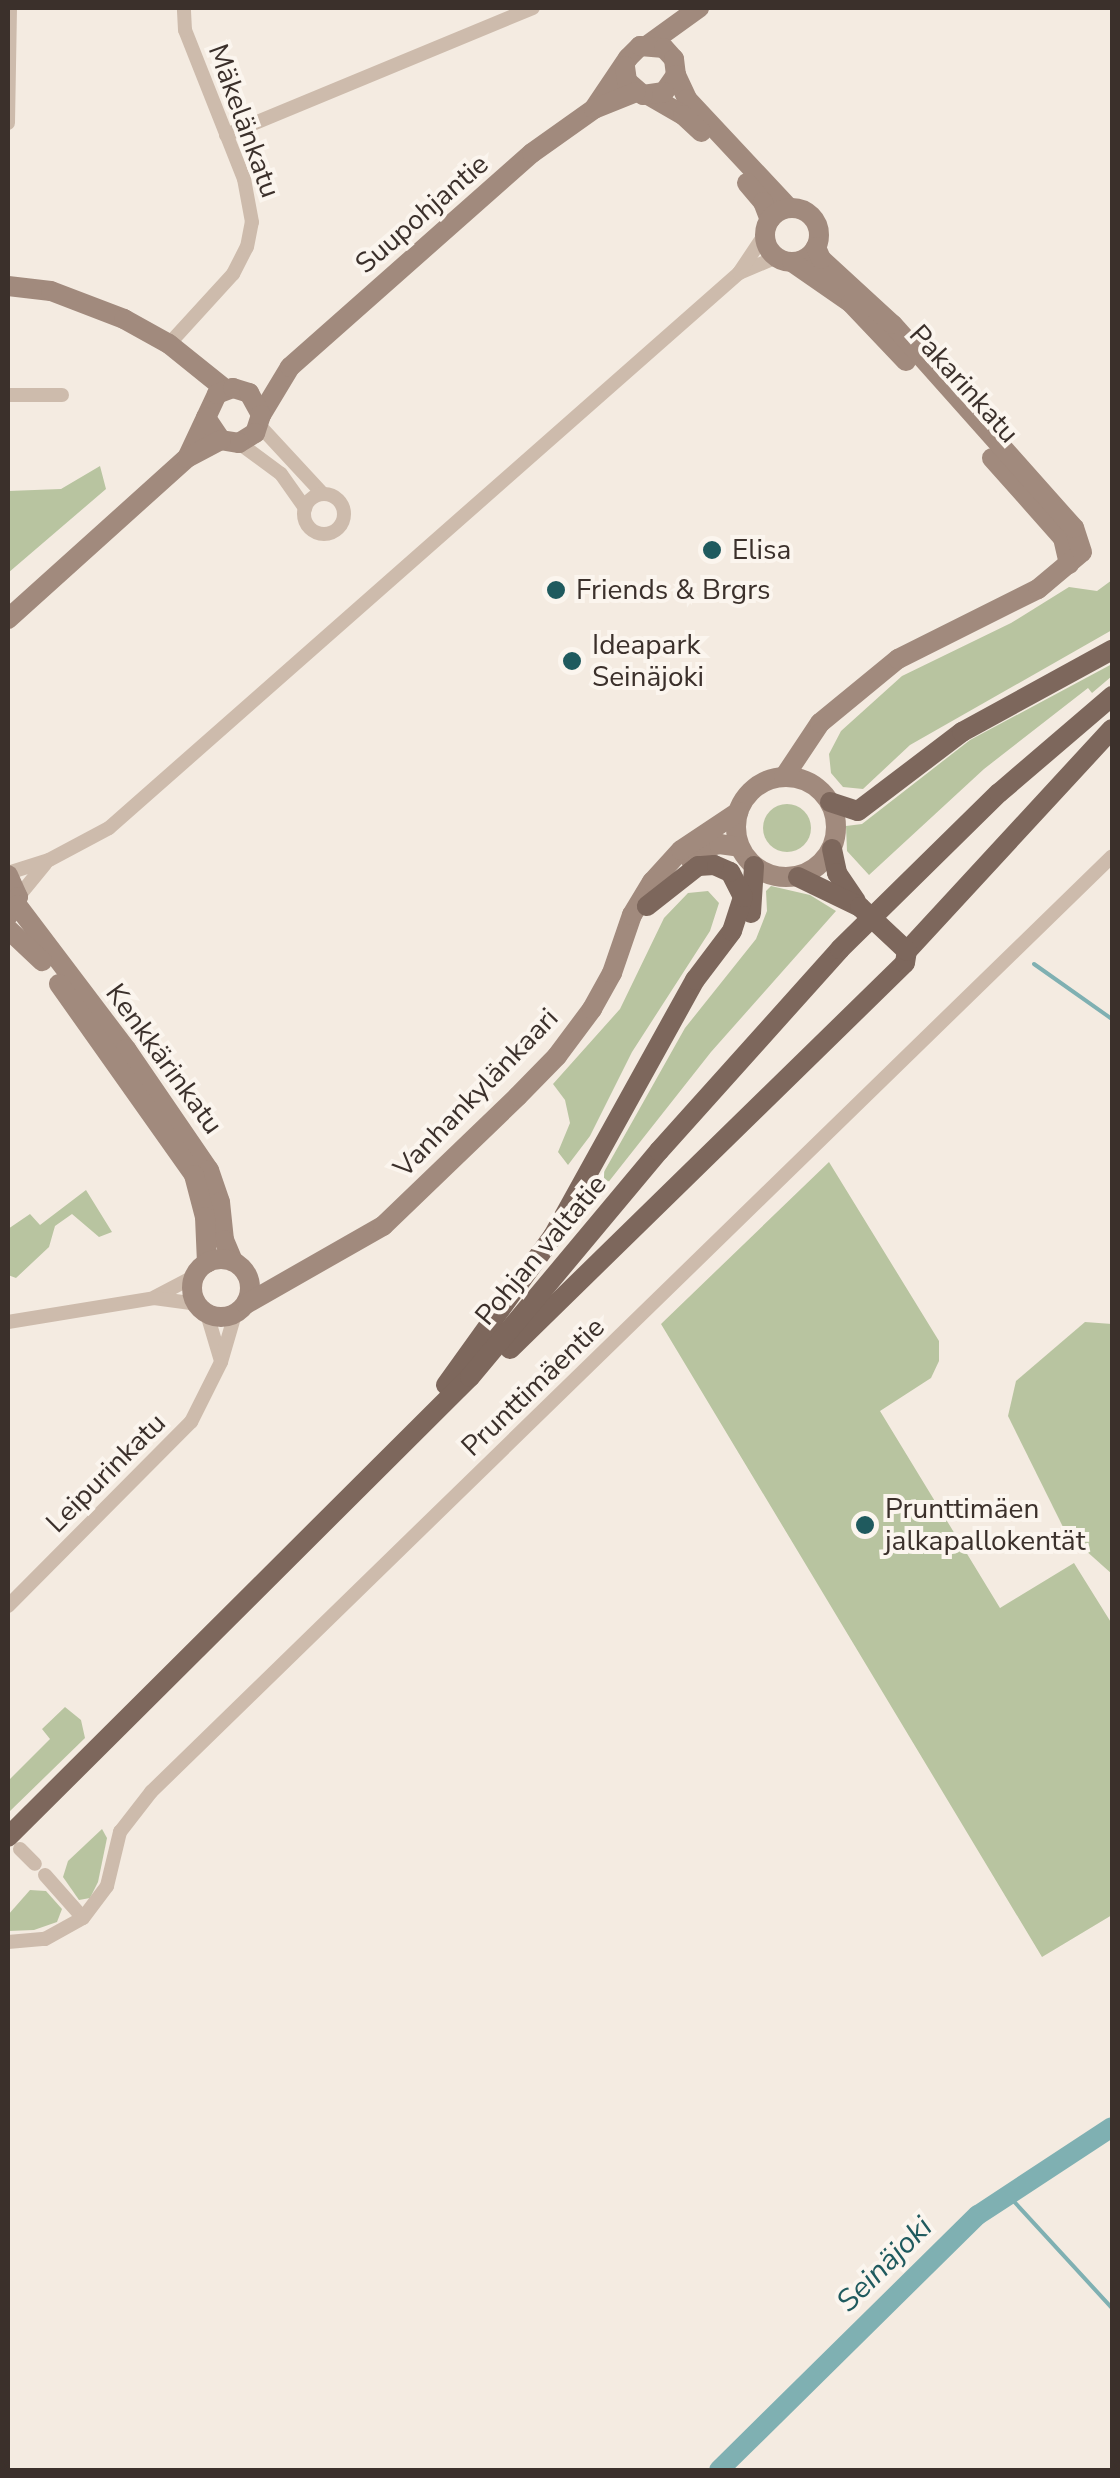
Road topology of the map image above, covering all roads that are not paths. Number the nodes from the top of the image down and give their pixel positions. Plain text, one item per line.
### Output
1 (10, 8) edge
2 (184, 8) edge
3 (532, 8) edge
4 (697, 9) edge
5 (649, 44) junction
6 (625, 66) junction
7 (675, 67) junction
8 (643, 94) junction
9 (594, 108) junction
10 (8, 122) edge
11 (226, 135) junction
12 (789, 208) junction
13 (768, 227) junction
14 (816, 247) junction
15 (784, 259) junction
16 (738, 273) junction
17 (8, 286) edge
18 (169, 344) junction
19 (290, 367) junction
20 (8, 395) edge
21 (62, 395) dead end
22 (221, 399) junction
23 (260, 420) junction
24 (230, 441) junction
25 (187, 458) junction
26 (322, 493) junction
27 (305, 508) junction
28 (1075, 558) junction
29 (8, 619) edge
30 (1112, 650) edge
31 (1112, 696) edge
32 (836, 712) junction
33 (1112, 729) edge
34 (784, 777) junction
35 (824, 794) junction
36 (738, 812) junction
37 (740, 847) junction
38 (832, 849) junction
39 (1112, 856) edge
40 (50, 860) junction
41 (754, 866) junction
42 (8, 874) edge
43 (798, 876) junction
44 (829, 879) junction
45 (14, 906) edge
46 (647, 906) junction
47 (632, 924) junction
48 (8, 928) edge
49 (907, 952) junction
50 (674, 1020) junction
51 (318, 1262) junction
52 (240, 1267) junction
53 (201, 1269) junction
54 (154, 1298) junction
55 (241, 1308) junction
56 (202, 1309) junction
57 (8, 1322) edge
58 (221, 1362) junction
59 (409, 1438) junction
60 (8, 1606) edge
61 (14, 1843) edge
62 (83, 1918) junction
63 (8, 1942) edge

1 - 10 street
2 - 11 street, Mäkelänkatu
3 - 11 street
4 - 5 street
4 - 7 street
5 - 6 street
5 - 7 street
6 - 8 street
6 - 9 street, Suupohjantie
7 - 8 street
7 - 12 street
8 - 9 street, Suupohjantie
8 - 13 street
9 - 19 street, Suupohjantie
11 - 18 street, Mäkelänkatu
12 - 13 street
12 - 14 street
13 - 15 street
13 - 16 street
14 - 15 street
14 - 28 street, Pakarinkatu
15 - 16 street
15 - 28 street, Pakarinkatu
16 - 40 street
17 - 18 street
18 - 22 street
19 - 22 street, Suupohjantie
19 - 23 street, Suupohjantie
20 - 21 street
22 - 23 street
22 - 24 street
22 - 25 street
23 - 24 street, Suupohjantie
23 - 26 street
24 - 25 street
24 - 27 street
25 - 29 street
26 - 27 street
26 - 27 street
28 - 32 street
30 - 35 main road
31 - 59 main road, Pohjan valtatie
32 - 34 street
32 - 35 street
33 - 49 main road
34 - 35 street
34 - 36 street
35 - 38 street
36 - 37 street
36 - 47 street, Vanhankylänkaari
37 - 41 street
37 - 46 street, Vanhankylänkaari
38 - 43 street
38 - 44 main road
39 - 62 street, Prunttimäentie
40 - 42 street
40 - 45 street
41 - 43 street
41 - 50 main road
42 - 45 street, Kenkkärinkatu
43 - 44 main road
44 - 49 main road, bridge
45 - 52 street, Kenkkärinkatu
46 - 47 street, Vanhankylänkaari
46 - 50 main road
47 - 51 street, Vanhankylänkaari
48 - 53 street, Kenkkärinkatu
49 - 59 main road
50 - 59 main road
51 - 52 street, Vanhankylänkaari
51 - 55 street, Vanhankylänkaari
52 - 53 street, Vanhankylänkaari
52 - 55 street, Kenkkärinkatu
53 - 54 street
53 - 56 street, Kenkkärinkatu
54 - 56 street
54 - 57 street
55 - 56 street
55 - 58 street, Leipurinkatu
56 - 58 street
58 - 60 street, Leipurinkatu
59 - 61 main road, Pohjan valtatie
61 - 62 street
62 - 63 street

